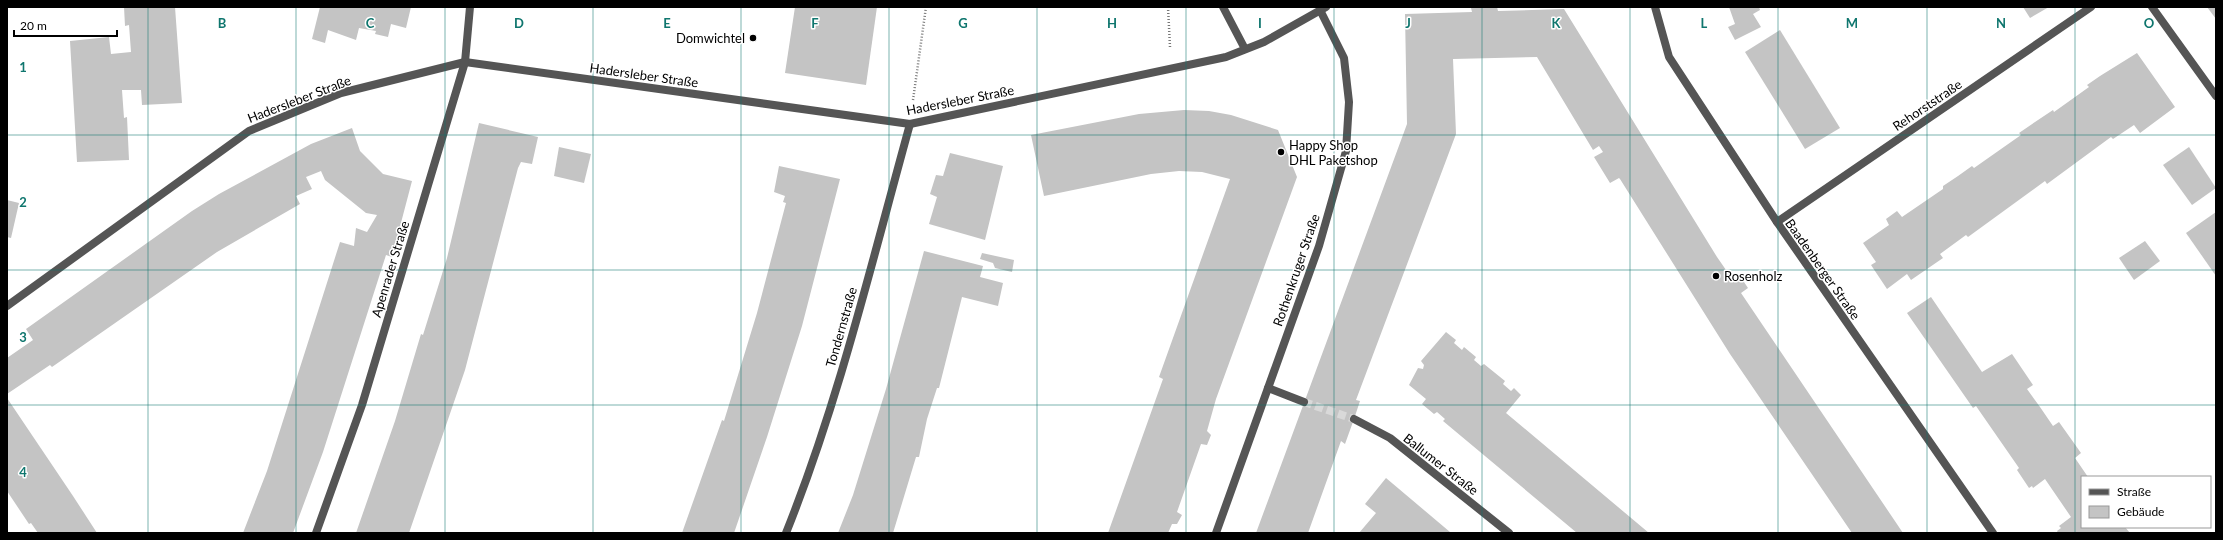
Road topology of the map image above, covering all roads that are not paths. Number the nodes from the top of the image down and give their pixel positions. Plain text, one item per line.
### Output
1 (470, 7) edge
2 (1223, 7) edge
3 (1655, 7) edge
4 (2091, 7) edge
5 (2152, 7) edge
6 (1323, 9) edge
7 (1245, 49) junction
8 (465, 62) junction
9 (2216, 96) edge
10 (910, 124) junction
11 (1777, 222) junction
12 (7, 306) edge
13 (1268, 388) junction
14 (1304, 402) tunnel mouth
15 (1354, 419) tunnel mouth
16 (316, 533) edge
17 (786, 533) edge
18 (1216, 533) edge
19 (1509, 533) edge
20 (1993, 533) edge

1 - 8 street, Apenrader Straße
2 - 7 street
3 - 11 street, Baadenberger Straße
4 - 11 street, Rehorststraße
5 - 9 street
6 - 7 street, Hadersleber Straße
6 - 13 street, Rothenkruger Straße
7 - 10 street, Hadersleber Straße
8 - 10 street, Hadersleber Straße
8 - 12 street, Hadersleber Straße
8 - 16 street, Apenrader Straße
10 - 17 street, Tondernstraße
11 - 20 street, Baadenberger Straße
13 - 14 street
13 - 18 street, Rothenkruger Straße
15 - 19 street, Ballumer Straße

